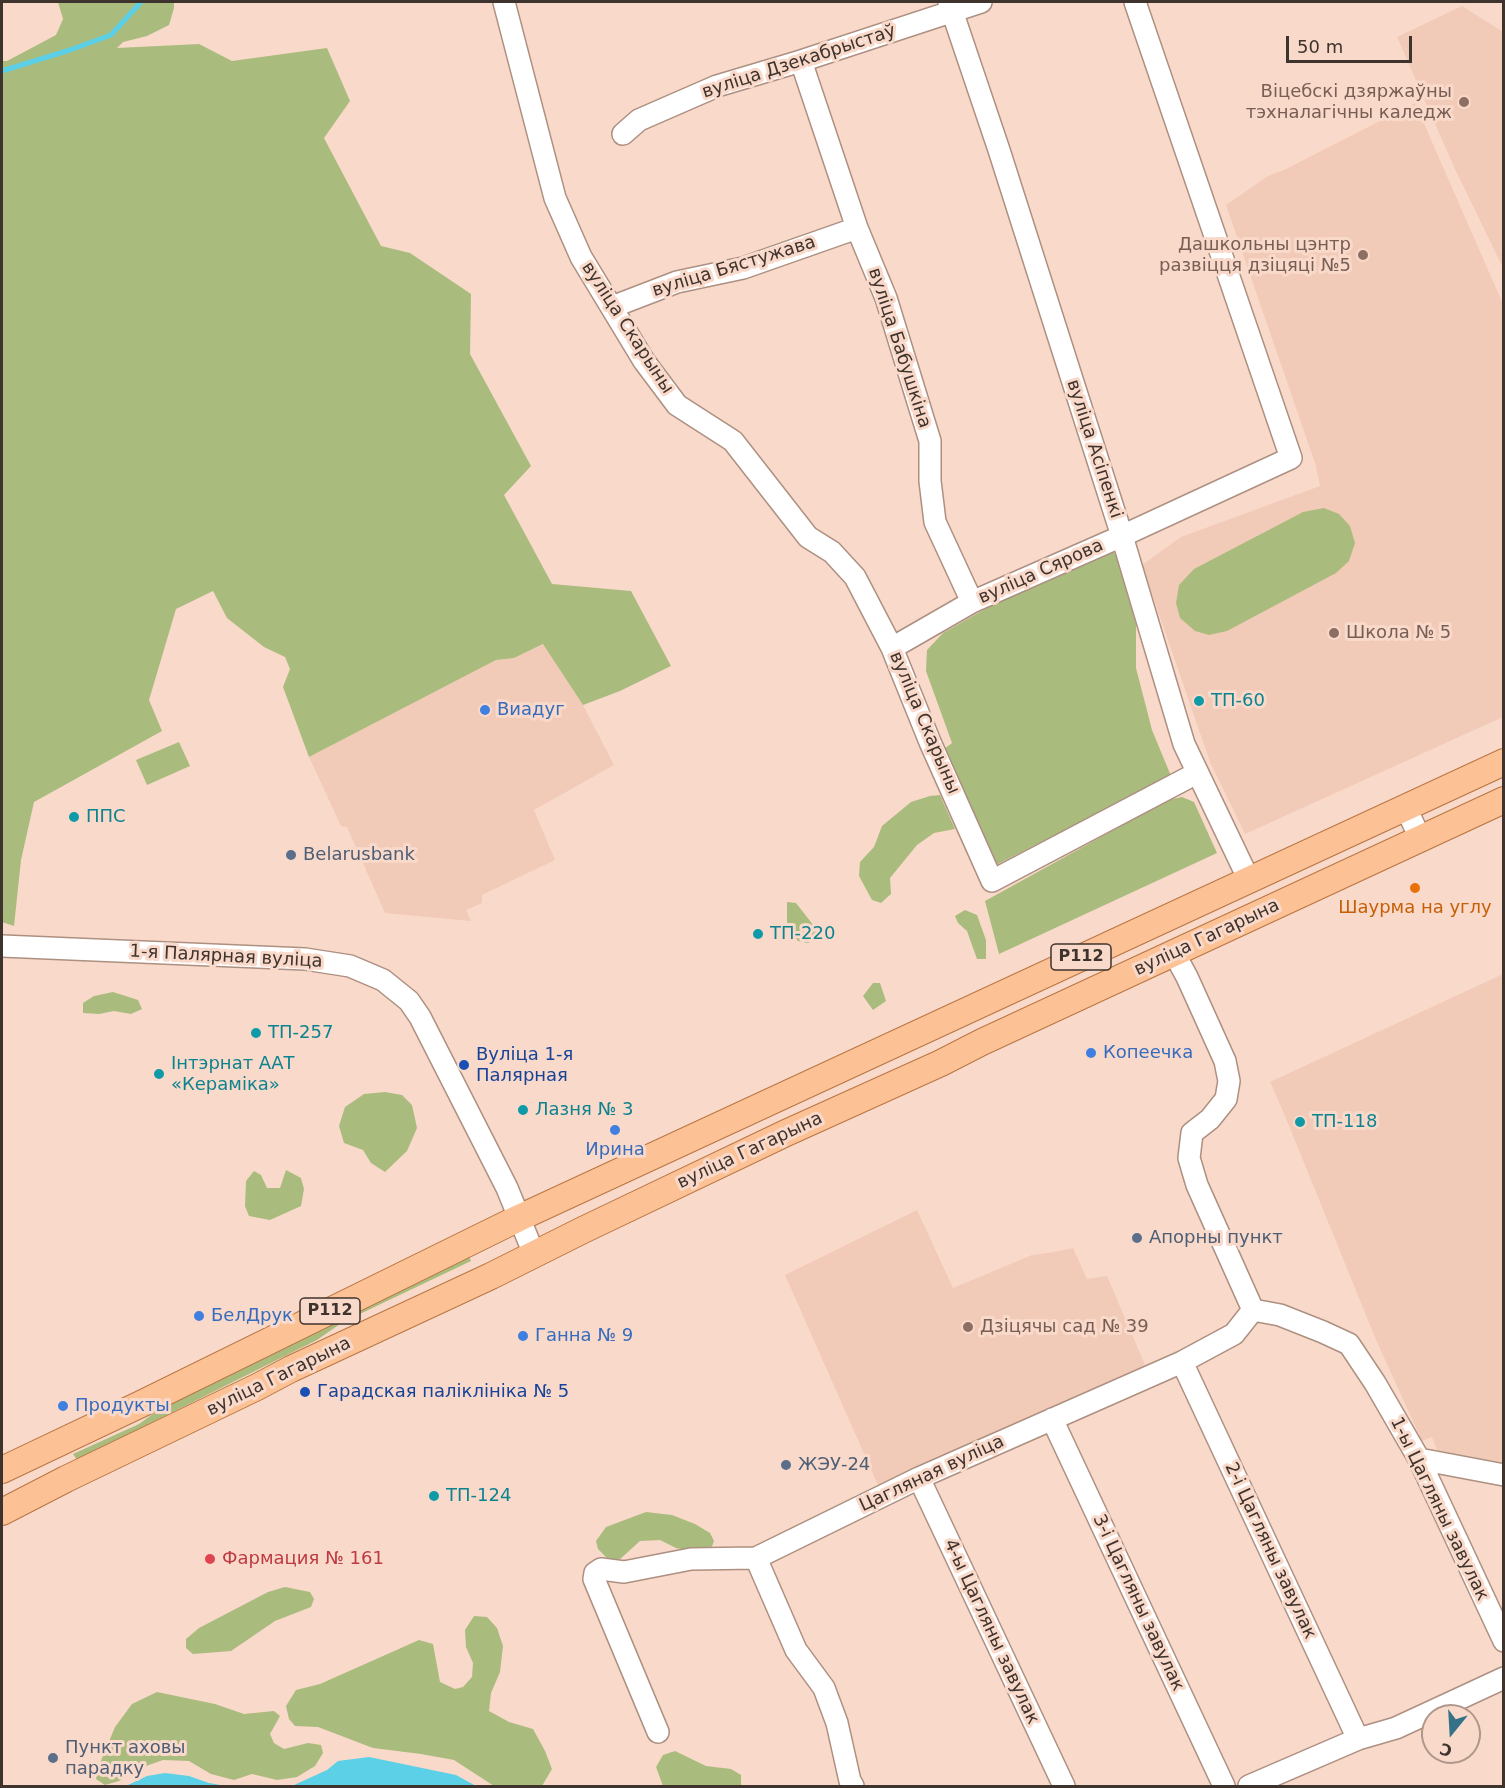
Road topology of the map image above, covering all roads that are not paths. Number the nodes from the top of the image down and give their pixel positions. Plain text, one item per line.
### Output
1 (504, 2) edge
2 (981, 2) edge
3 (1135, 2) edge
4 (951, 7) edge
5 (801, 61) junction
6 (623, 134) dead end
7 (857, 228) junction
8 (612, 308) junction
9 (1122, 536) junction
10 (972, 602) junction
11 (892, 648) junction
12 (1503, 762) edge
13 (1197, 773) junction
14 (1503, 800) edge
15 (1406, 808) junction
16 (1420, 838) junction
17 (1250, 880) junction
18 (2, 946) edge
19 (1174, 953) junction
20 (966, 1010) junction
21 (982, 1042) junction
22 (519, 1218) junction
23 (534, 1254) junction
24 (1253, 1310) junction
25 (1182, 1362) junction
26 (1052, 1419) junction
27 (51, 1447) junction
28 (1419, 1459) junction
29 (2, 1470) edge
30 (1503, 1475) edge
31 (919, 1478) junction
32 (66, 1479) junction
33 (2, 1512) edge
34 (756, 1558) junction
35 (1503, 1641) edge
36 (1503, 1678) edge
37 (658, 1732) dead end
38 (1358, 1739) junction
39 (853, 1786) edge
40 (1064, 1786) edge
41 (1224, 1786) edge
42 (1249, 1786) edge

1 - 8 street, вуліца Скарыны
2 - 4 street, вуліца Дзекабрыстаў
3 - 9 street, вуліца Сярова
4 - 5 street, вуліца Дзекабрыстаў
4 - 9 street, вуліца Асіпенкі
5 - 6 street, вуліца Дзекабрыстаў
5 - 7 street, вуліца Бабушкіна
7 - 8 street, вуліца Бястужава
7 - 10 street, вуліца Бабушкіна
8 - 11 street, вуліца Скарыны
9 - 10 street, вуліца Сярова
9 - 13 street, вуліца Асіпенкі
10 - 11 street, вуліца Сярова
11 - 13 street, вуліца Скарыны
12 - 15 main road, вуліца Гагарына / Р112
13 - 17 street, вуліца Асіпенкі
14 - 16 main road, вуліца Гагарына / Р112
15 - 16 street
15 - 17 main road, вуліца Гагарына / Р112
16 - 19 main road, вуліца Гагарына / Р112
17 - 20 main road, вуліца Гагарына / Р112
18 - 22 street, 1-я Палярная вуліца
19 - 21 main road, вуліца Гагарына / Р112
19 - 24 street
20 - 21 main road
20 - 22 main road, вуліца Гагарына / Р112
21 - 23 main road, вуліца Гагарына / Р112
22 - 23 street, 1-я Палярная вуліца
22 - 27 main road, вуліца Гагарына / Р112
23 - 32 main road, вуліца Гагарына / Р112
24 - 25 street, Цагляная вуліца
24 - 28 street, 1-ы Цагляны завулак
25 - 26 street, Цагляная вуліца
25 - 38 street, 2-і Цагляны завулак
26 - 31 street, Цагляная вуліца
26 - 41 street, 3-і Цагляны завулак
27 - 29 main road, вуліца Гагарына / Р112
27 - 32 main road
28 - 30 street
28 - 35 street, 1-ы Цагляны завулак
31 - 34 street, Цагляная вуліца
31 - 40 street, 4-ы Цагляны завулак
32 - 33 main road, вуліца Гагарына / Р112
34 - 37 street, Цагляная вуліца
34 - 39 street
36 - 38 street
38 - 42 street

